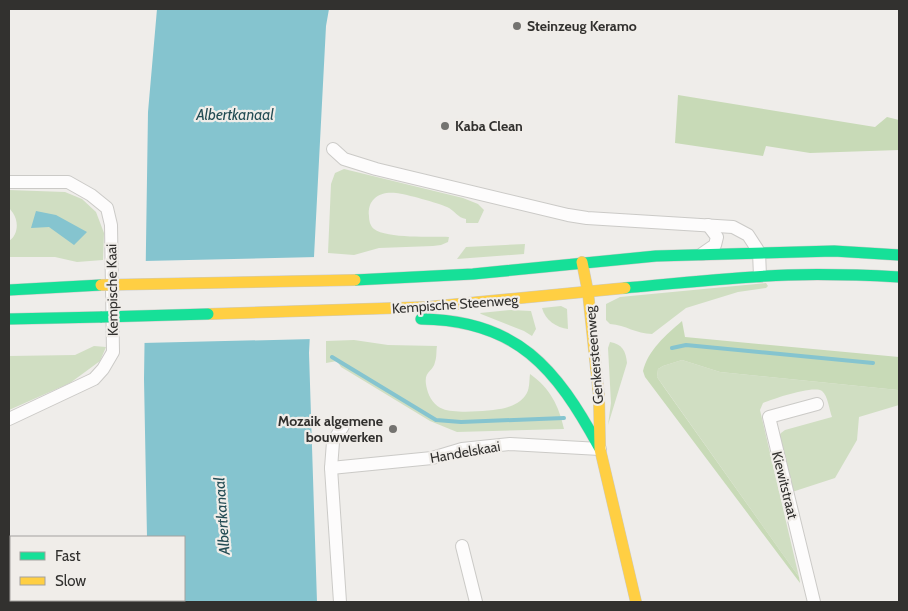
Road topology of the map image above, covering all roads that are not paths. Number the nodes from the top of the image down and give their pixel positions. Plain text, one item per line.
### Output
1 (332, 150) dead end
2 (9, 182) edge
3 (708, 225) junction
4 (759, 252) junction
5 (702, 254) junction
6 (899, 255) edge
7 (582, 262) junction
8 (760, 276) junction
9 (899, 277) edge
10 (9, 290) edge
11 (588, 292) junction
12 (356, 311) junction
13 (9, 319) edge
14 (394, 320) dead end
15 (411, 320) dead end
16 (817, 404) dead end
17 (9, 419) edge
18 (343, 426) dead end
19 (600, 449) junction
20 (331, 468) junction
21 (462, 546) dead end
22 (9, 565) edge
23 (10, 584) edge
24 (340, 602) edge
25 (476, 602) edge
26 (636, 602) edge
27 (814, 602) edge

1 - 3 street
2 - 17 street, Kempische Kaai
3 - 4 street
3 - 5 street
4 - 5 main road, Kempische Steenweg
4 - 6 main road, Kempische Steenweg
4 - 8 street
5 - 7 main road, Kempische Steenweg
7 - 10 main road, Kempische Steenweg, bridge
7 - 11 main road, Genkersteenweg
8 - 9 main road, Kempische Steenweg
8 - 11 main road, Kempische Steenweg
11 - 12 main road, Kempische Steenweg
11 - 19 main road, Genkersteenweg
12 - 13 main road, Kempische Steenweg, bridge
12 - 14 main road
15 - 19 main road, Genkersteenweg
16 - 27 street, Kiewitstraat
18 - 20 street
19 - 20 street, Handelskaai
19 - 26 main road, Genkersteenweg
20 - 24 street
21 - 25 street
22 - 23 street

